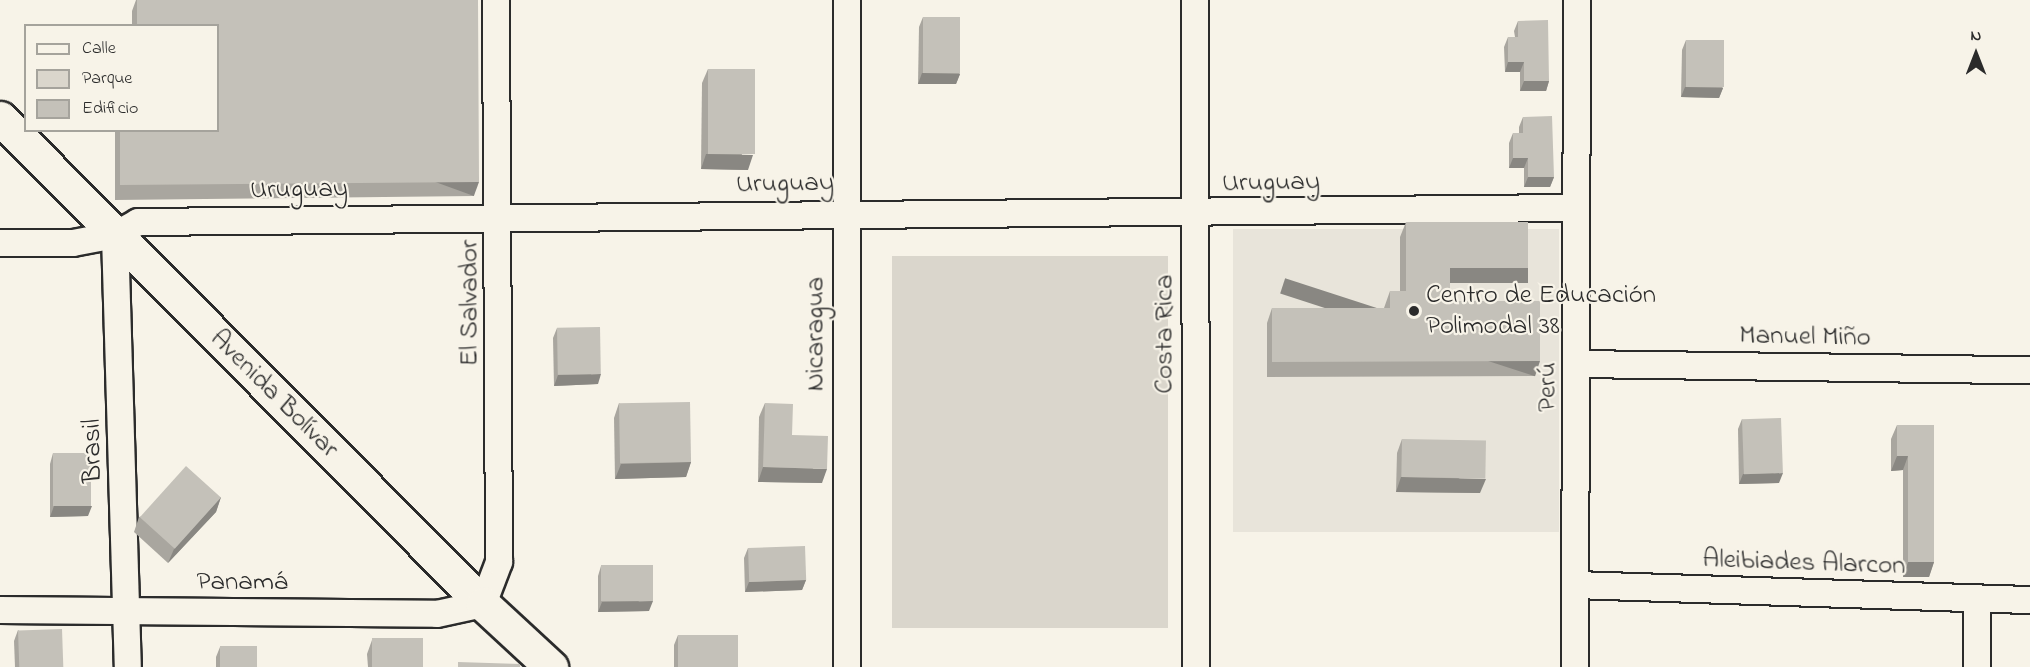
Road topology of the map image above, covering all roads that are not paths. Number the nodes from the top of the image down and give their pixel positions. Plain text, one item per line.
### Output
1 (496, 0) edge
2 (847, 0) edge
3 (1195, 0) edge
4 (1577, 0) edge
5 (0, 118) edge
6 (1575, 208) junction
7 (846, 214) junction
8 (1195, 214) junction
9 (500, 218) junction
10 (115, 235) junction
11 (0, 243) edge
12 (1578, 364) junction
13 (2030, 370) edge
14 (1575, 585) junction
15 (1977, 598) junction
16 (2030, 600) edge
17 (483, 604) junction
18 (0, 610) edge
19 (127, 612) junction
20 (128, 667) edge
21 (551, 667) edge
22 (847, 667) edge
23 (1196, 667) edge
24 (1575, 667) edge
25 (1977, 667) edge

1 - 9 street, El Salvador
2 - 7 street, Nicaragua
3 - 8 street, Costa Rica
4 - 6 street, Perú
5 - 10 main road, Avenida Bolívar
6 - 8 street, Uruguay
6 - 12 street, Perú
7 - 8 street, Uruguay
7 - 9 street, Uruguay
7 - 22 street, Nicaragua
8 - 23 street, Costa Rica
9 - 10 street, Uruguay
9 - 17 street, El Salvador
10 - 11 street, Uruguay
10 - 17 main road, Avenida Bolívar
10 - 19 street, Brasil
12 - 13 street, Manuel Miño
12 - 14 street, Perú
14 - 15 street, Aleibiades Alarcon
14 - 24 street, Perú
15 - 16 street, Aleibiades Alarcon
15 - 25 street
17 - 19 street, Panamá
17 - 21 main road, Avenida Bolívar
18 - 19 street, Panamá
19 - 20 street, Brasil

